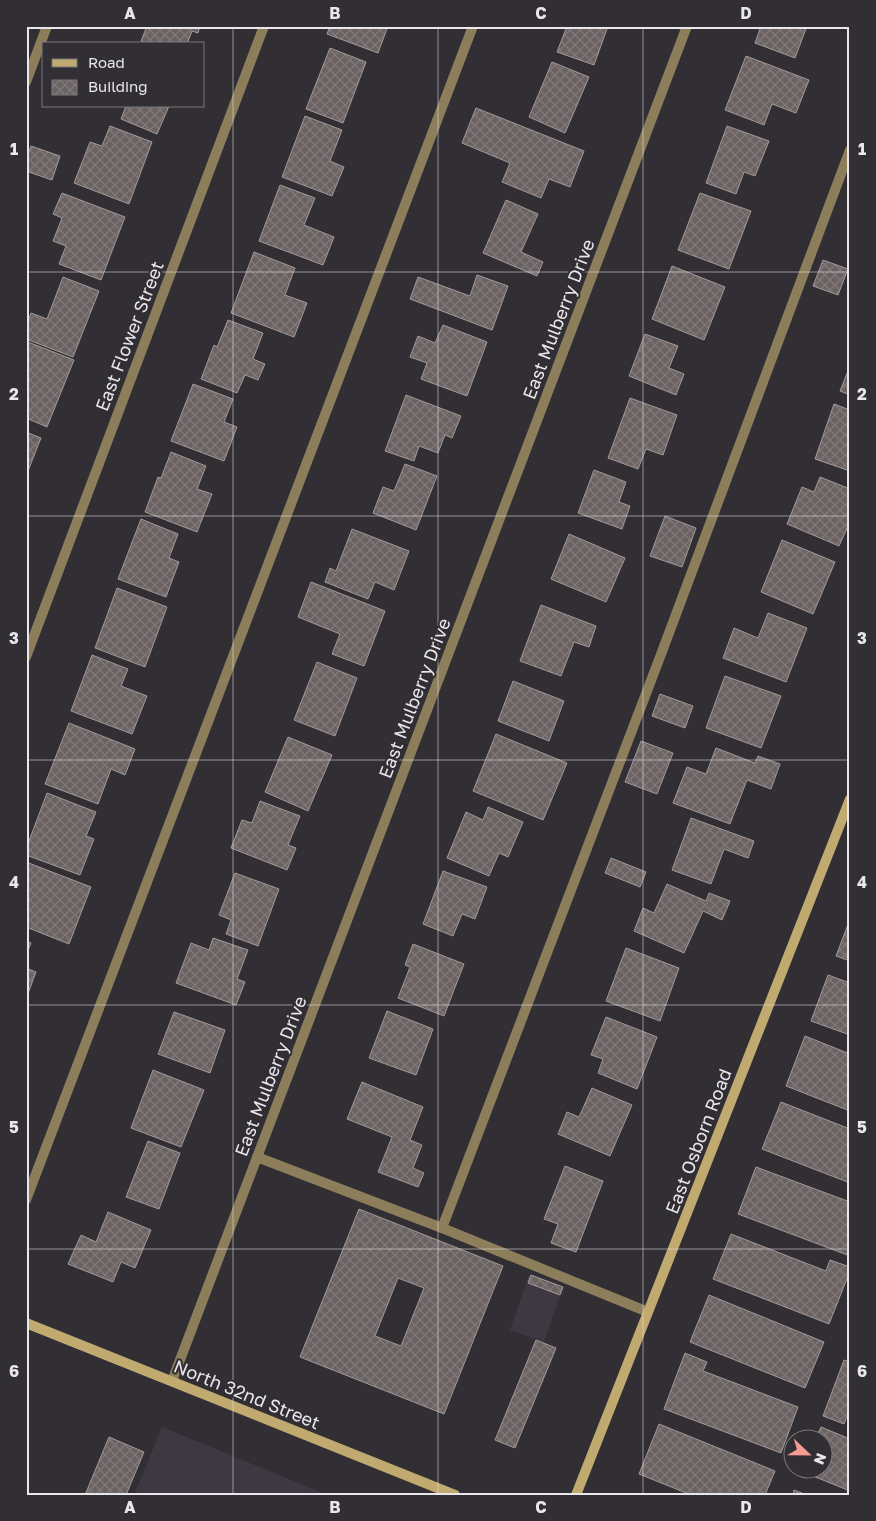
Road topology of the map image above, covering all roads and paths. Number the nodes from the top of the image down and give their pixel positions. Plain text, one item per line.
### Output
1 (47, 26) edge
2 (264, 26) edge
3 (472, 26) edge
4 (687, 26) edge
5 (26, 82) edge
6 (850, 150) edge
7 (26, 658) edge
8 (850, 799) edge
9 (257, 1157) junction
10 (26, 1200) edge
11 (442, 1228) junction
12 (648, 1312) junction
13 (26, 1323) edge
14 (172, 1381) junction
15 (455, 1495) edge
16 (576, 1495) edge

1 - 5 street
2 - 7 street, East Flower Street
3 - 10 street
4 - 9 street, East Mulberry Drive
6 - 11 street
8 - 12 main road, East Osborn Road
9 - 11 street
9 - 14 street, East Mulberry Drive
11 - 12 street
12 - 16 main road, East Osborn Road
13 - 14 main road, North 32nd Street
14 - 15 main road, North 32nd Street

